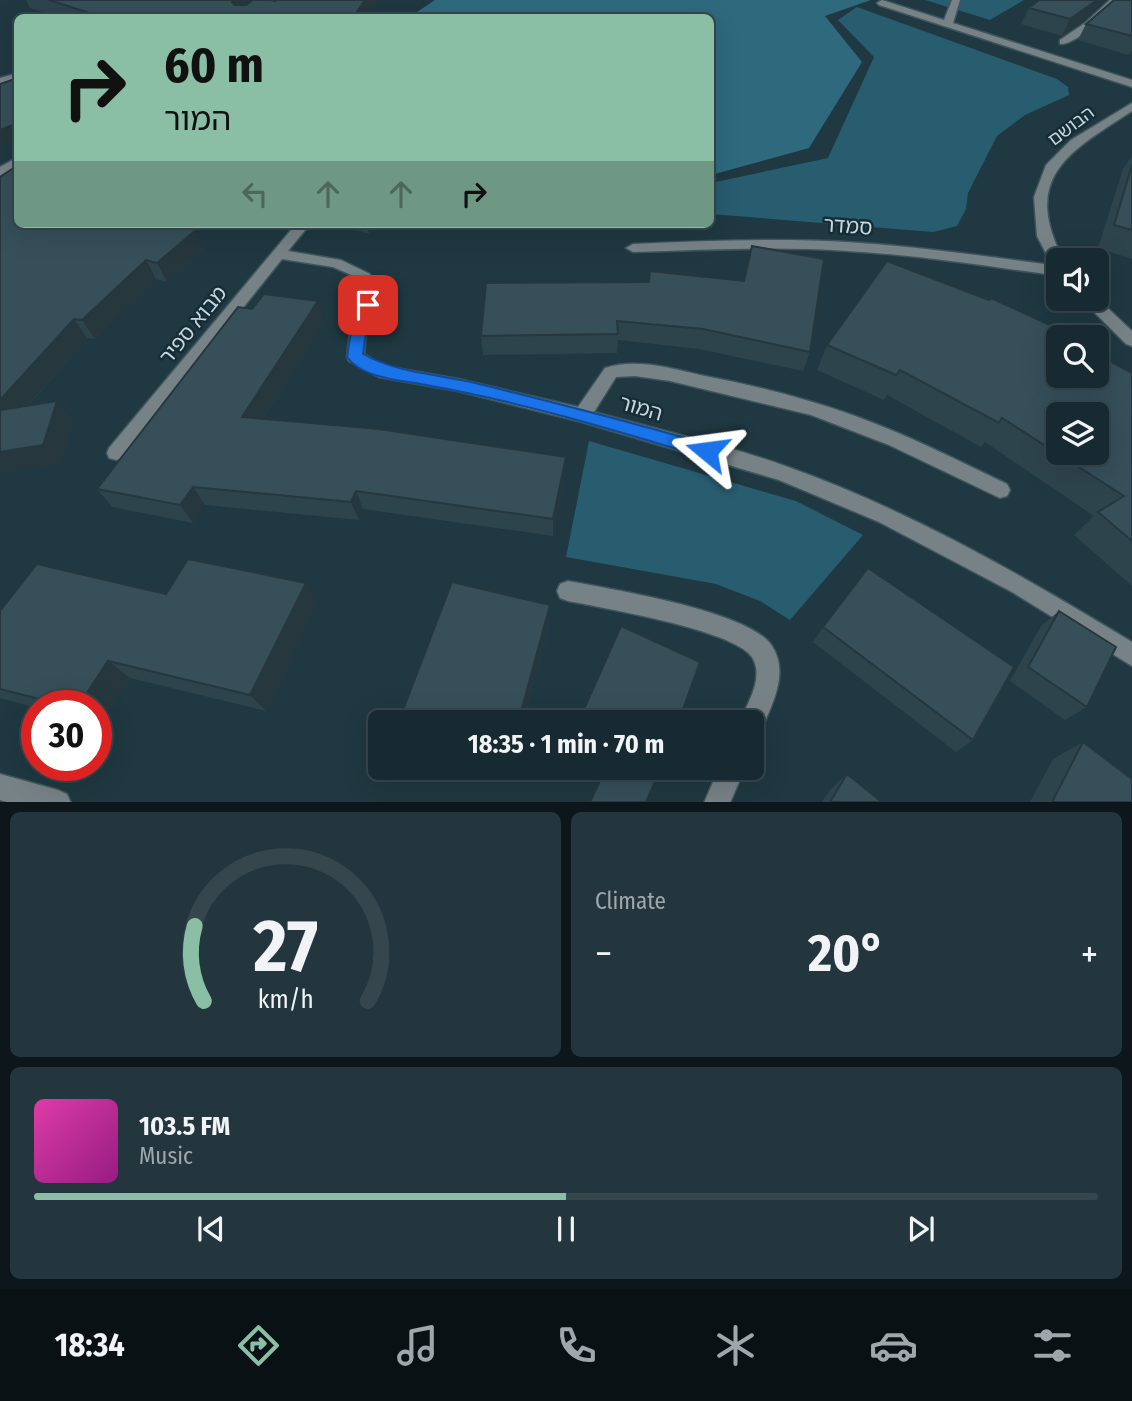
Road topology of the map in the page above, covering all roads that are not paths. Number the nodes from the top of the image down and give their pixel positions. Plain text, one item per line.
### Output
1 (957, 0) edge
2 (1115, 0) edge
3 (882, 3) dead end
4 (947, 25) junction
5 (1063, 42) dead end
6 (1132, 84) edge
7 (1132, 106) edge
8 (300, 228) edge
9 (633, 248) dead end
10 (1050, 248) edge
11 (278, 254) junction
12 (1046, 269) edge
13 (1102, 311) edge
14 (1132, 340) edge
15 (582, 415) junction
16 (116, 453) dead end
17 (1000, 490) dead end
18 (568, 591) dead end
19 (1132, 655) edge
20 (757, 710) edge
21 (727, 780) edge
22 (0, 787) edge
23 (54, 802) edge
24 (717, 802) edge

1 - 4 street
2 - 5 street
3 - 4 street
4 - 6 street
7 - 10 street, הבושם
8 - 11 street, מבוא ספיר
9 - 12 street, סמדר
11 - 15 street, המור
11 - 16 street, מבוא ספיר
13 - 14 street
15 - 17 street
15 - 19 street, המור
18 - 20 street
21 - 24 street
22 - 23 street

